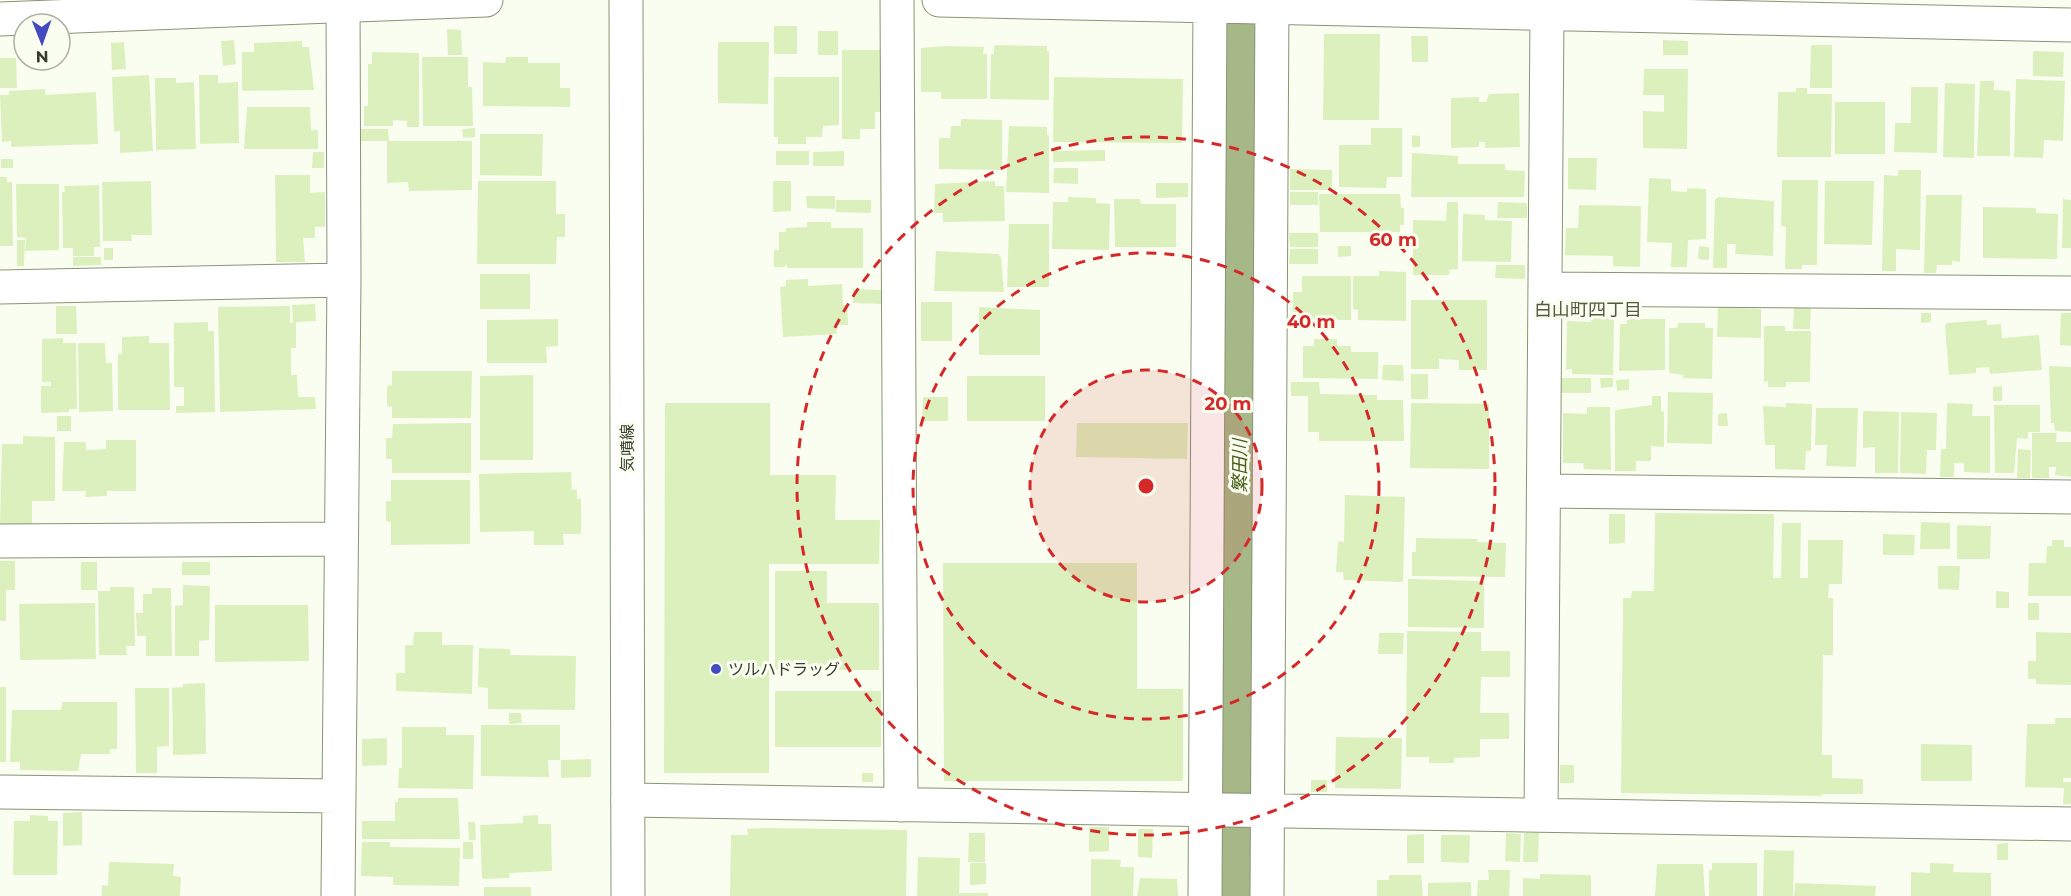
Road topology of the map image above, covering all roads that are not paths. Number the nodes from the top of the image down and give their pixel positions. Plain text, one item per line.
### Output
1 (486, 0) edge
2 (626, 0) edge
3 (897, 0) edge
4 (939, 0) edge
5 (343, 3) edge
6 (1210, 3) edge
7 (1272, 4) edge
8 (1771, 9) edge
9 (1548, 13) junction
10 (0, 19) edge
11 (2071, 25) edge
12 (344, 280) junction
13 (0, 286) edge
14 (1545, 289) junction
15 (2071, 293) edge
16 (1544, 491) junction
17 (2071, 497) edge
18 (340, 539) junction
19 (0, 541) edge
20 (0, 792) edge
21 (338, 796) junction
22 (628, 800) junction
23 (901, 805) junction
24 (1208, 810) junction
25 (1268, 812) junction
26 (1541, 815) junction
27 (2071, 824) edge
28 (338, 896) edge
29 (628, 896) edge
30 (1205, 896) edge
31 (1267, 896) edge

1 - 5 street
2 - 22 street, 気噴線
3 - 23 street
4 - 6 street
5 - 10 street
5 - 12 street
6 - 7 street
6 - 24 street
7 - 9 street
7 - 25 street
8 - 9 street
8 - 11 street
9 - 14 street
12 - 13 street
12 - 18 street
14 - 15 street
14 - 16 street
16 - 17 street
16 - 26 street
18 - 19 street
18 - 21 street
20 - 21 street
21 - 28 street
22 - 23 street
22 - 29 street, 気噴線
23 - 24 street
24 - 25 street
24 - 30 street
25 - 26 street
25 - 31 street
26 - 27 street

